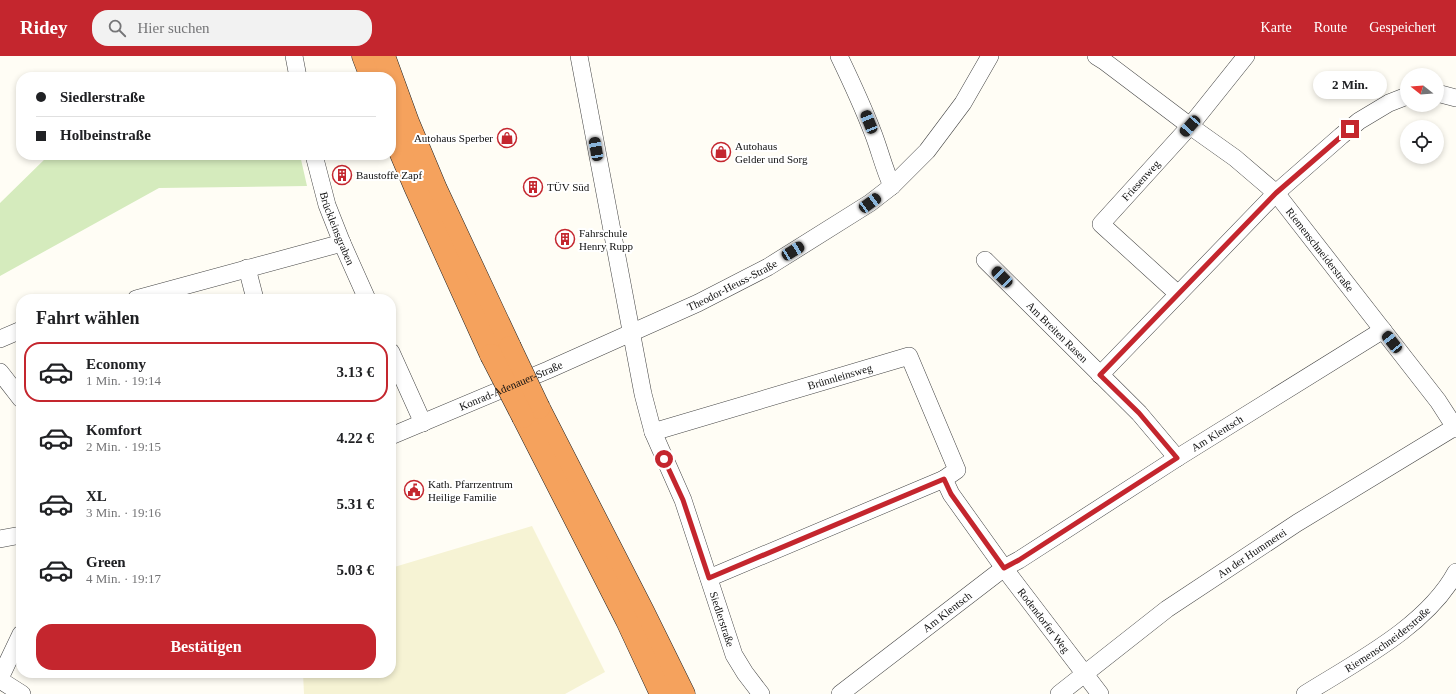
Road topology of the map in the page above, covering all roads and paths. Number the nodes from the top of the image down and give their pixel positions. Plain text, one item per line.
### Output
1 (294, 56) edge
2 (363, 56) edge
3 (384, 56) edge
4 (579, 56) edge
5 (839, 56) edge
6 (990, 56) edge
7 (1096, 56) edge
8 (1246, 56) edge
9 (297, 72) edge
10 (369, 72) edge
11 (390, 72) edge
12 (396, 89) edge
13 (1444, 95) edge
14 (1456, 98) edge
15 (1400, 99) edge
16 (1190, 126) junction
17 (396, 142) edge
18 (315, 160) edge
19 (892, 186) junction
20 (1276, 193) junction
21 (342, 243) junction
22 (985, 260) dead end
23 (247, 268) junction
24 (154, 294) edge
25 (254, 294) edge
26 (365, 294) edge
27 (1178, 294) junction
28 (1383, 330) junction
29 (16, 332) edge
30 (631, 334) junction
31 (0, 339) edge
32 (500, 351) junction
33 (396, 363) edge
34 (0, 372) edge
35 (1100, 375) junction
36 (16, 393) edge
37 (531, 413) junction
38 (423, 423) junction
39 (1456, 428) edge
40 (653, 432) junction
41 (396, 434) edge
42 (1177, 458) junction
43 (950, 474) junction
44 (16, 536) edge
45 (0, 539) edge
46 (1004, 568) junction
47 (1456, 572) edge
48 (709, 578) junction
49 (16, 645) edge
50 (1084, 674) junction
51 (0, 679) edge
52 (22, 694) edge
53 (661, 694) edge
54 (684, 694) edge
55 (761, 694) edge
56 (840, 694) edge
57 (1059, 694) edge
58 (1100, 694) edge
59 (1305, 694) edge

1 - 9 street
2 - 10 highway
3 - 11 highway
4 - 30 street, Siedlerstraße
5 - 19 street
6 - 19 street, Theodor-Heuss-Straße
7 - 16 street, Riemenschneiderstraße
8 - 16 street, Friesenweg
12 - 32 highway
13 - 14 street
15 - 20 street
16 - 20 street, Riemenschneiderstraße
16 - 27 street, Friesenweg
17 - 32 highway
18 - 21 street, Brückleinsgraben
19 - 30 street, Theodor-Heuss-Straße
20 - 27 street
20 - 28 street, Riemenschneiderstraße
21 - 23 street
21 - 26 street, Brückleinsgraben
22 - 35 street, Am Breiten Rasen
23 - 24 street
23 - 25 street
27 - 35 street
28 - 39 street, Riemenschneiderstraße
28 - 42 street, Am Klentsch
29 - 31 street
30 - 38 street, Konrad-Adenauer-Straße
30 - 40 street, Siedlerstraße
32 - 37 highway, bridge
33 - 38 street
34 - 36 street
35 - 42 street, Am Breiten Rasen
37 - 53 highway
37 - 54 highway
38 - 41 street, Konrad-Adenauer-Straße
39 - 50 street, An der Hummerei
40 - 43 street, Brünnleinsweg
40 - 48 street, Siedlerstraße
42 - 46 street, Am Klentsch
43 - 46 street, Rodendorfer Weg
43 - 48 street
44 - 45 street
46 - 50 street, Rodendorfer Weg
46 - 56 street, Am Klentsch
47 - 59 street, Riemenschneiderstraße
48 - 55 street, Siedlerstraße
49 - 51 street
50 - 57 street, An der Hummerei
50 - 58 street, Rodendorfer Weg
51 - 52 street

